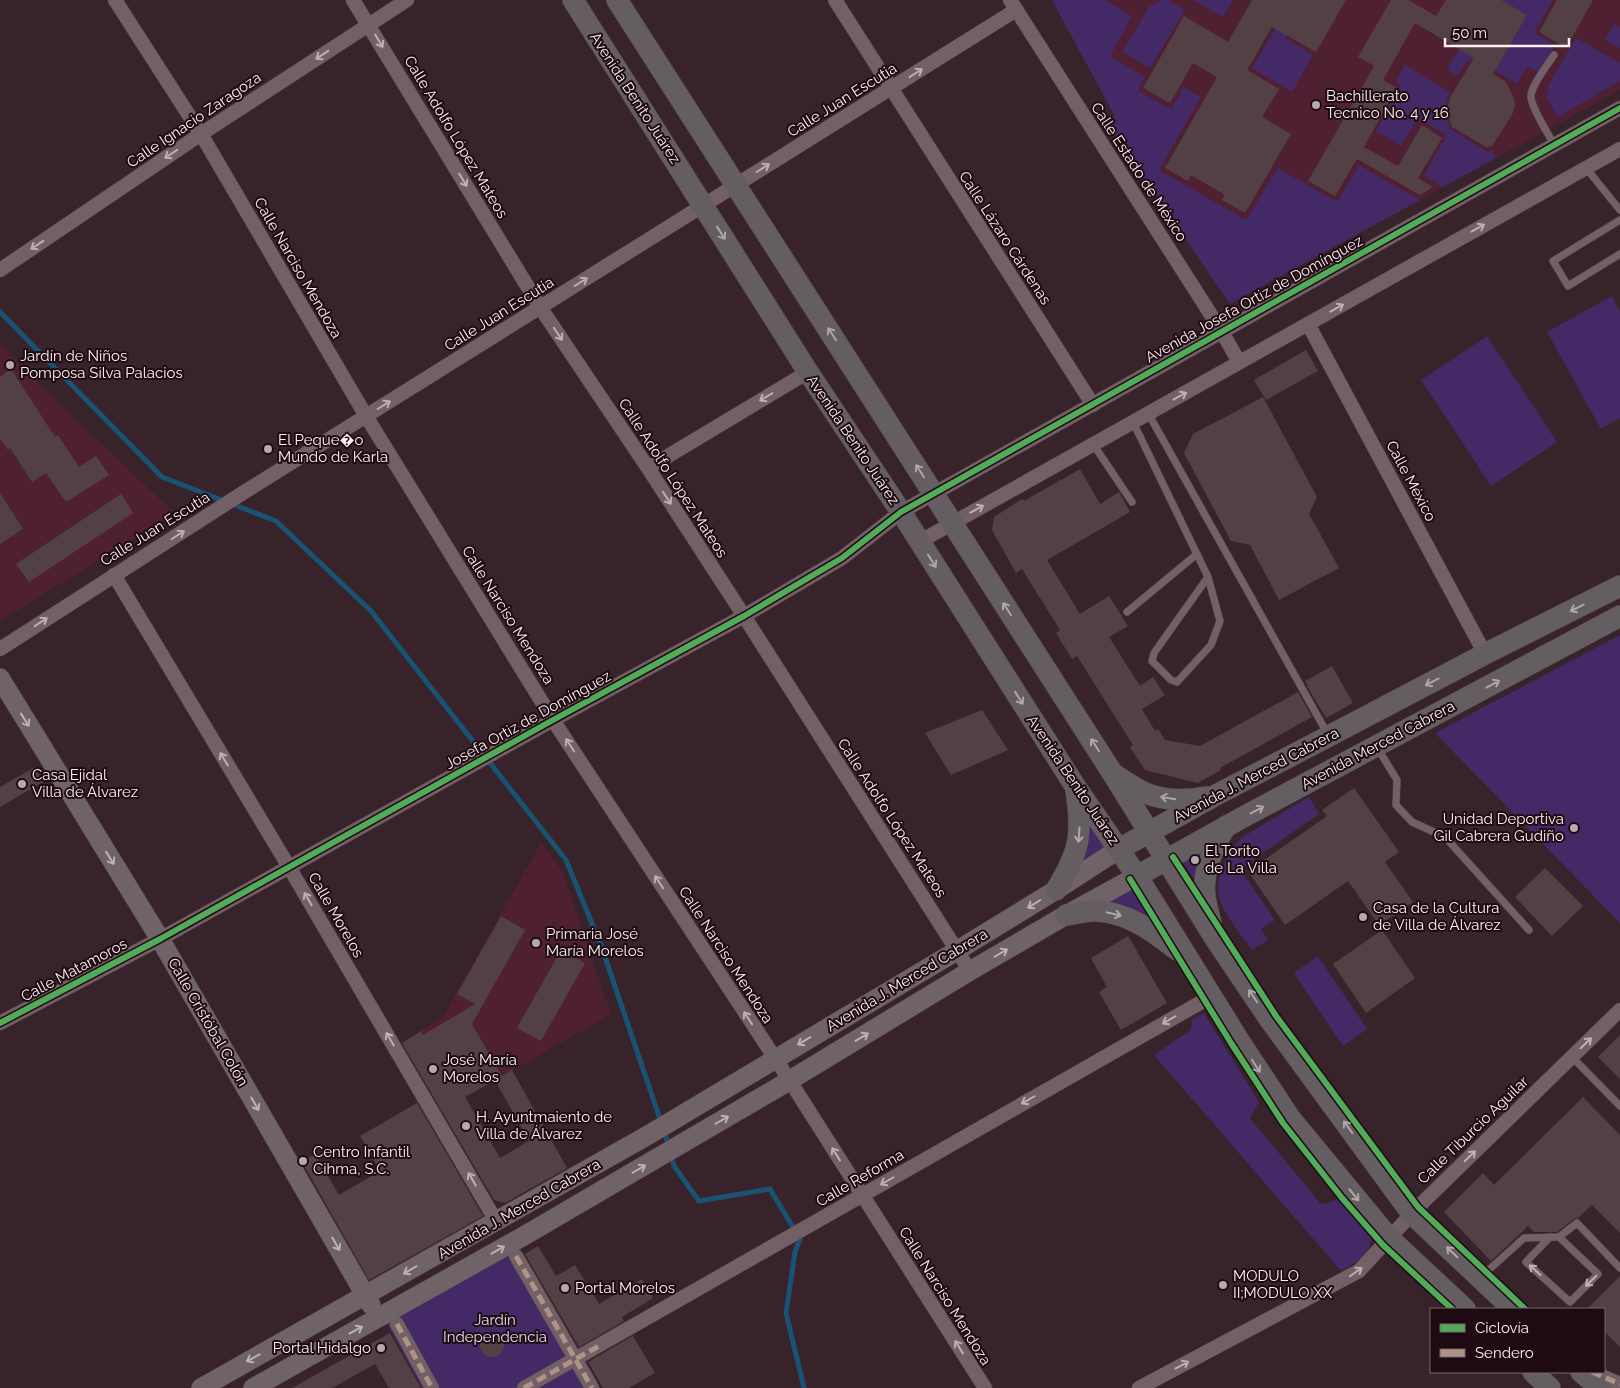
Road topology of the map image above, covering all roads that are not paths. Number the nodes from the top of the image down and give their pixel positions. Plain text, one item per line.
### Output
1 (115, 0) edge
2 (353, 0) edge
3 (407, 0) edge
4 (573, 0) edge
5 (617, 0) edge
6 (835, 0) edge
7 (1013, 5) edge
8 (369, 25) junction
9 (1554, 55) dead end
10 (892, 88) junction
11 (1620, 108) edge
12 (200, 134) junction
13 (1554, 145) junction
14 (1620, 149) edge
15 (1586, 168) junction
16 (737, 184) junction
17 (704, 205) junction
18 (1620, 210) edge
19 (1620, 220) edge
20 (1620, 254) edge
21 (0, 270) edge
22 (540, 308) junction
23 (1308, 324) junction
24 (1222, 332) junction
25 (1239, 362) junction
26 (808, 372) junction
27 (1093, 405) junction
28 (1148, 413) junction
29 (366, 416) junction
30 (1133, 422) junction
31 (1093, 444) junction
32 (648, 468) junction
33 (934, 494) junction
34 (1132, 502) dead end
35 (901, 512) junction
36 (952, 523) junction
37 (919, 542) junction
38 (1197, 554) junction
39 (114, 575) junction
40 (1208, 577) junction
41 (1620, 586) edge
42 (1598, 598) junction
43 (1127, 612) dead end
44 (744, 616) junction
45 (1614, 619) edge
46 (0, 649) edge
47 (1485, 654) junction
48 (0, 678) edge
49 (553, 720) junction
50 (1328, 736) junction
51 (1377, 746) junction
52 (1113, 774) junction
53 (1075, 786) junction
54 (1216, 795) junction
55 (1226, 826) junction
56 (1149, 833) junction
57 (1119, 849) junction
58 (1166, 861) junction
59 (289, 867) junction
60 (1137, 876) junction
61 (1056, 890) junction
62 (1066, 915) junction
63 (1529, 930) dead end
64 (160, 939) junction
65 (1216, 940) junction
66 (958, 950) junction
67 (1190, 960) junction
68 (970, 971) junction
69 (1212, 996) junction
70 (1620, 1010) edge
71 (0, 1023) edge
72 (1572, 1057) junction
73 (775, 1059) junction
74 (790, 1081) junction
75 (1620, 1106) edge
76 (660, 1128) junction
77 (671, 1150) junction
78 (862, 1195) junction
79 (1412, 1214) junction
80 (496, 1221) junction
81 (1550, 1237) junction
82 (1559, 1237) junction
83 (1389, 1238) junction
84 (516, 1256) dead end
85 (1620, 1268) edge
86 (1480, 1278) junction
87 (366, 1295) junction
88 (1464, 1308) edge
89 (1512, 1308) edge
90 (378, 1318) junction
91 (397, 1324) dead end
92 (575, 1359) junction
93 (1534, 1373) edge
94 (1582, 1373) edge
95 (1594, 1373) edge
96 (1620, 1384) edge
97 (201, 1388) edge
98 (253, 1388) edge
99 (432, 1388) edge
100 (524, 1388) edge
101 (592, 1388) edge
102 (985, 1388) edge
103 (1139, 1388) edge
104 (1550, 1388) edge
105 (1600, 1388) edge

1 - 12 street, Calle Narciso Mendoza
2 - 8 street, Calle Adolfo López Mateos
3 - 8 street, Calle Ignacio Zaragoza
4 - 17 main road, Avenida Benito Juárez
5 - 16 main road
6 - 10 street, Calle Lázaro Cárdenas
10 -> 7 street, Calle Juan Escutia
7 - 24 street, Calle Estado de México
8 -> 12 street, Calle Ignacio Zaragoza
8 -> 22 street, Calle Adolfo López Mateos
9 - 13 lane
16 -> 10 street, Calle Juan Escutia
10 - 27 street, Calle Lázaro Cárdenas
11 - 13 street, Avenida Josefa Ortiz de Domínguez
12 -> 21 street, Calle Ignacio Zaragoza
12 - 29 street, Calle Narciso Mendoza
13 - 24 street, Avenida Josefa Ortiz de Domínguez
14 - 15 street
15 - 18 lane
23 -> 15 street
16 - 17 street, Calle Juan Escutia
33 -> 16 main road
22 -> 17 street, Calle Juan Escutia
17 -> 26 main road, Avenida Benito Juárez
19 - 20 lane
29 -> 22 street, Calle Juan Escutia
22 -> 32 street, Calle Adolfo López Mateos
23 - 25 street
23 - 47 street, Calle México
24 - 25 street, Calle Estado de México
24 - 27 street, Avenida Josefa Ortiz de Domínguez
28 -> 25 street
26 -> 32 street
26 - 35 main road, Avenida Benito Juárez
27 - 33 street, Avenida Josefa Ortiz de Domínguez
28 - 30 street
28 - 50 lane
39 -> 29 street, Calle Juan Escutia
29 - 49 street, Calle Narciso Mendoza
30 - 31 street
30 - 38 lane
31 - 34 lane
36 -> 31 street
32 -> 44 street, Calle Adolfo López Mateos
33 - 35 street, Avenida Josefa Ortiz de Domínguez
33 - 36 main road
35 - 37 main road, Avenida Benito Juárez
35 - 44 street, Josefa Ortiz de Domínguez
36 - 37 street
52 -> 36 main road
37 -> 53 main road, Avenida Benito Juárez
38 - 40 lane
38 - 43 lane
46 -> 39 street, Calle Juan Escutia
59 -> 39 street, Calle Morelos
40 - 40 lane
41 - 42 main road, Avenida J. Merced Cabrera
42 - 45 main road
42 -> 47 main road, Avenida J. Merced Cabrera
44 - 49 street, Josefa Ortiz de Domínguez
44 - 66 street, Calle Adolfo López Mateos
51 -> 45 main road, Avenida Merced Cabrera
47 -> 50 main road, Avenida J. Merced Cabrera
48 -> 64 main road, Calle Cristóbal Colón
49 - 59 street, Josefa Ortiz de Domínguez
73 -> 49 street, Calle Narciso Mendoza
50 - 54 main road, Avenida J. Merced Cabrera
55 -> 51 main road, Avenida Merced Cabrera
51 - 63 lane
54 -> 52 main road
52 - 56 main road
53 - 57 main road, Avenida Benito Juárez
53 -> 61 main road
54 - 56 main road, Avenida J. Merced Cabrera
55 - 58 main road, Avenida Merced Cabrera
55 - 65 main road
56 - 57 main road, Avenida J. Merced Cabrera
56 - 58 main road
57 - 60 main road, Avenida Benito Juárez
57 - 61 main road, Avenida J. Merced Cabrera
58 - 60 main road, Avenida Merced Cabrera
58 - 65 main road
59 - 64 street, Josefa Ortiz de Domínguez
80 -> 59 street, Calle Morelos
60 - 62 main road, Avenida J. Merced Cabrera
60 - 67 main road, Avenida Benito Juárez
61 -> 66 main road, Avenida J. Merced Cabrera
62 -> 67 main road
68 -> 62 main road, Avenida J. Merced Cabrera
64 - 71 street, Calle Matamoros
64 -> 87 main road, Calle Cristóbal Colón
79 -> 65 main road
66 - 68 street, Calle Adolfo López Mateos
66 -> 73 main road, Avenida J. Merced Cabrera
67 - 69 main road, Avenida Benito Juárez
74 -> 68 main road, Avenida J. Merced Cabrera
69 -> 78 street, Calle Reforma
69 -> 83 main road, Avenida Benito Juárez
72 -> 70 street, Calle Tiburcio Aguilar
72 - 75 lane
79 -> 72 street, Calle Tiburcio Aguilar
73 - 74 street, Calle Narciso Mendoza
73 - 76 main road, Avenida J. Merced Cabrera
77 -> 74 main road, Avenida J. Merced Cabrera
78 -> 74 street, Calle Narciso Mendoza
76 - 77 main road
76 - 80 main road, Avenida J. Merced Cabrera
90 -> 77 main road, Avenida J. Merced Cabrera
78 - 92 street, Calle Reforma
102 -> 78 street, Calle Narciso Mendoza
79 - 83 street, Calle Tiburcio Aguilar
86 -> 79 main road
80 -> 87 main road, Avenida J. Merced Cabrera
81 - 82 lane
82 -> 81 lane
81 - 86 lane
82 - 85 lane
83 - 88 main road, Avenida Benito Juárez
103 -> 83 street, Calle Tiburcio Aguilar
84 - 92 street
86 - 89 main road
87 - 90 main road, Calle Cristóbal Colón
87 -> 97 main road, Avenida J. Merced Cabrera
98 -> 90 main road, Avenida J. Merced Cabrera
91 - 99 street
92 - 100 street, Calle Reforma
92 - 101 street
93 - 104 main road
94 - 105 main road
95 - 96 street

